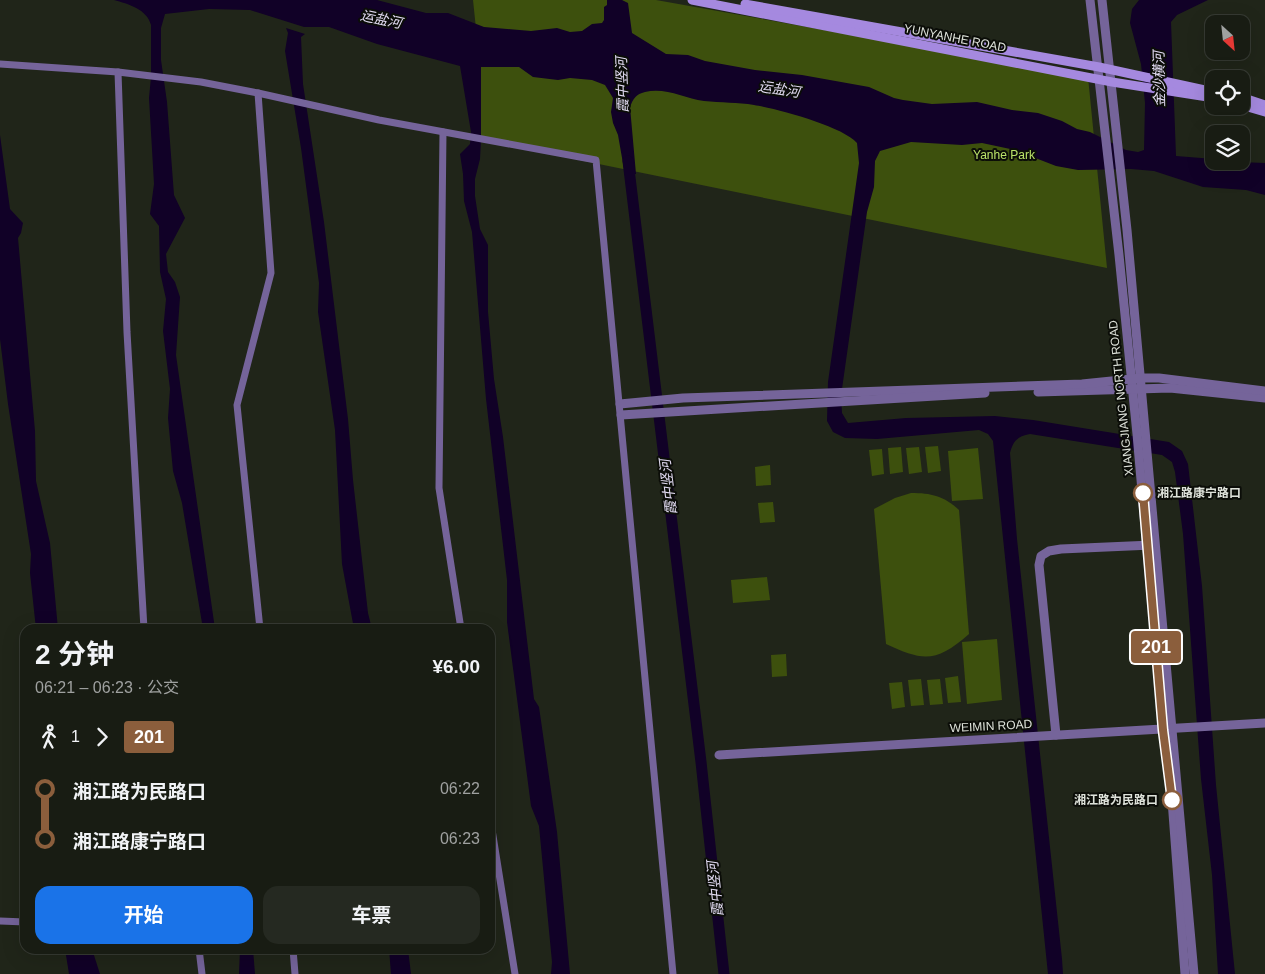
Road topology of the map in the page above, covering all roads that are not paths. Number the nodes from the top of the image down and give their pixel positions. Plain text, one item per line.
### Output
1 (692, 0) edge
2 (1090, 0) edge
3 (1102, 0) edge
4 (721, 2) edge
5 (0, 64) edge
6 (1099, 67) junction
7 (1111, 71) junction
8 (118, 72) junction
9 (1100, 79) junction
10 (1112, 82) junction
11 (1205, 90) edge
12 (258, 93) junction
13 (1205, 97) edge
14 (1250, 100) edge
15 (1265, 105) edge
16 (1250, 108) edge
17 (1265, 112) edge
18 (443, 132) junction
19 (1136, 379) junction
20 (1137, 389) junction
21 (1265, 391) edge
22 (1265, 398) edge
23 (620, 404) junction
24 (621, 415) junction
25 (1152, 545) junction
26 (144, 624) edge
27 (259, 624) edge
28 (460, 624) edge
29 (1265, 723) edge
30 (1173, 728) junction
31 (1163, 730) junction
32 (1056, 735) junction
33 (719, 755) dead end
34 (495, 850) edge
35 (0, 921) edge
36 (20, 922) edge
37 (200, 954) edge
38 (293, 954) edge
39 (202, 974) edge
40 (295, 974) edge
41 (514, 974) edge
42 (673, 974) edge
43 (1185, 974) edge
44 (1194, 974) edge

1 - 4 main road, YUNYANHE ROAD
2 - 6 street, XIANGJIANG NORTH ROAD
3 - 7 street, XIANGJIANG NORTH ROAD
4 - 6 main road, YUNYANHE ROAD
4 - 9 main road, YUNYANHE ROAD
5 - 8 street
6 - 7 main road, YUNYANHE ROAD
6 - 9 street, XIANGJIANG NORTH ROAD
7 - 10 street, XIANGJIANG NORTH ROAD
7 - 11 main road, YUNYANHE ROAD
8 - 12 street
8 - 26 street
9 - 10 main road, YUNYANHE ROAD
9 - 19 street, XIANGJIANG NORTH ROAD
10 - 13 main road, YUNYANHE ROAD
10 - 19 street, XIANGJIANG NORTH ROAD
12 - 18 street
12 - 27 street
14 - 15 main road
16 - 17 main road
18 - 23 street
18 - 28 street
19 - 20 street, XIANGJIANG NORTH ROAD
19 - 21 street
19 - 23 street
20 - 22 street
20 - 24 street
20 - 25 street, XIANGJIANG NORTH ROAD
23 - 24 street
24 - 42 street
25 - 30 street, XIANGJIANG NORTH ROAD
25 - 31 street, XIANGJIANG NORTH ROAD
25 - 32 street
29 - 30 street, WEIMIN ROAD
30 - 31 street, WEIMIN ROAD
30 - 44 street, XIANGJIANG NORTH ROAD
31 - 32 street, WEIMIN ROAD
31 - 43 street, XIANGJIANG NORTH ROAD
32 - 33 street, WEIMIN ROAD
34 - 41 street
35 - 36 street
37 - 39 street
38 - 40 street

